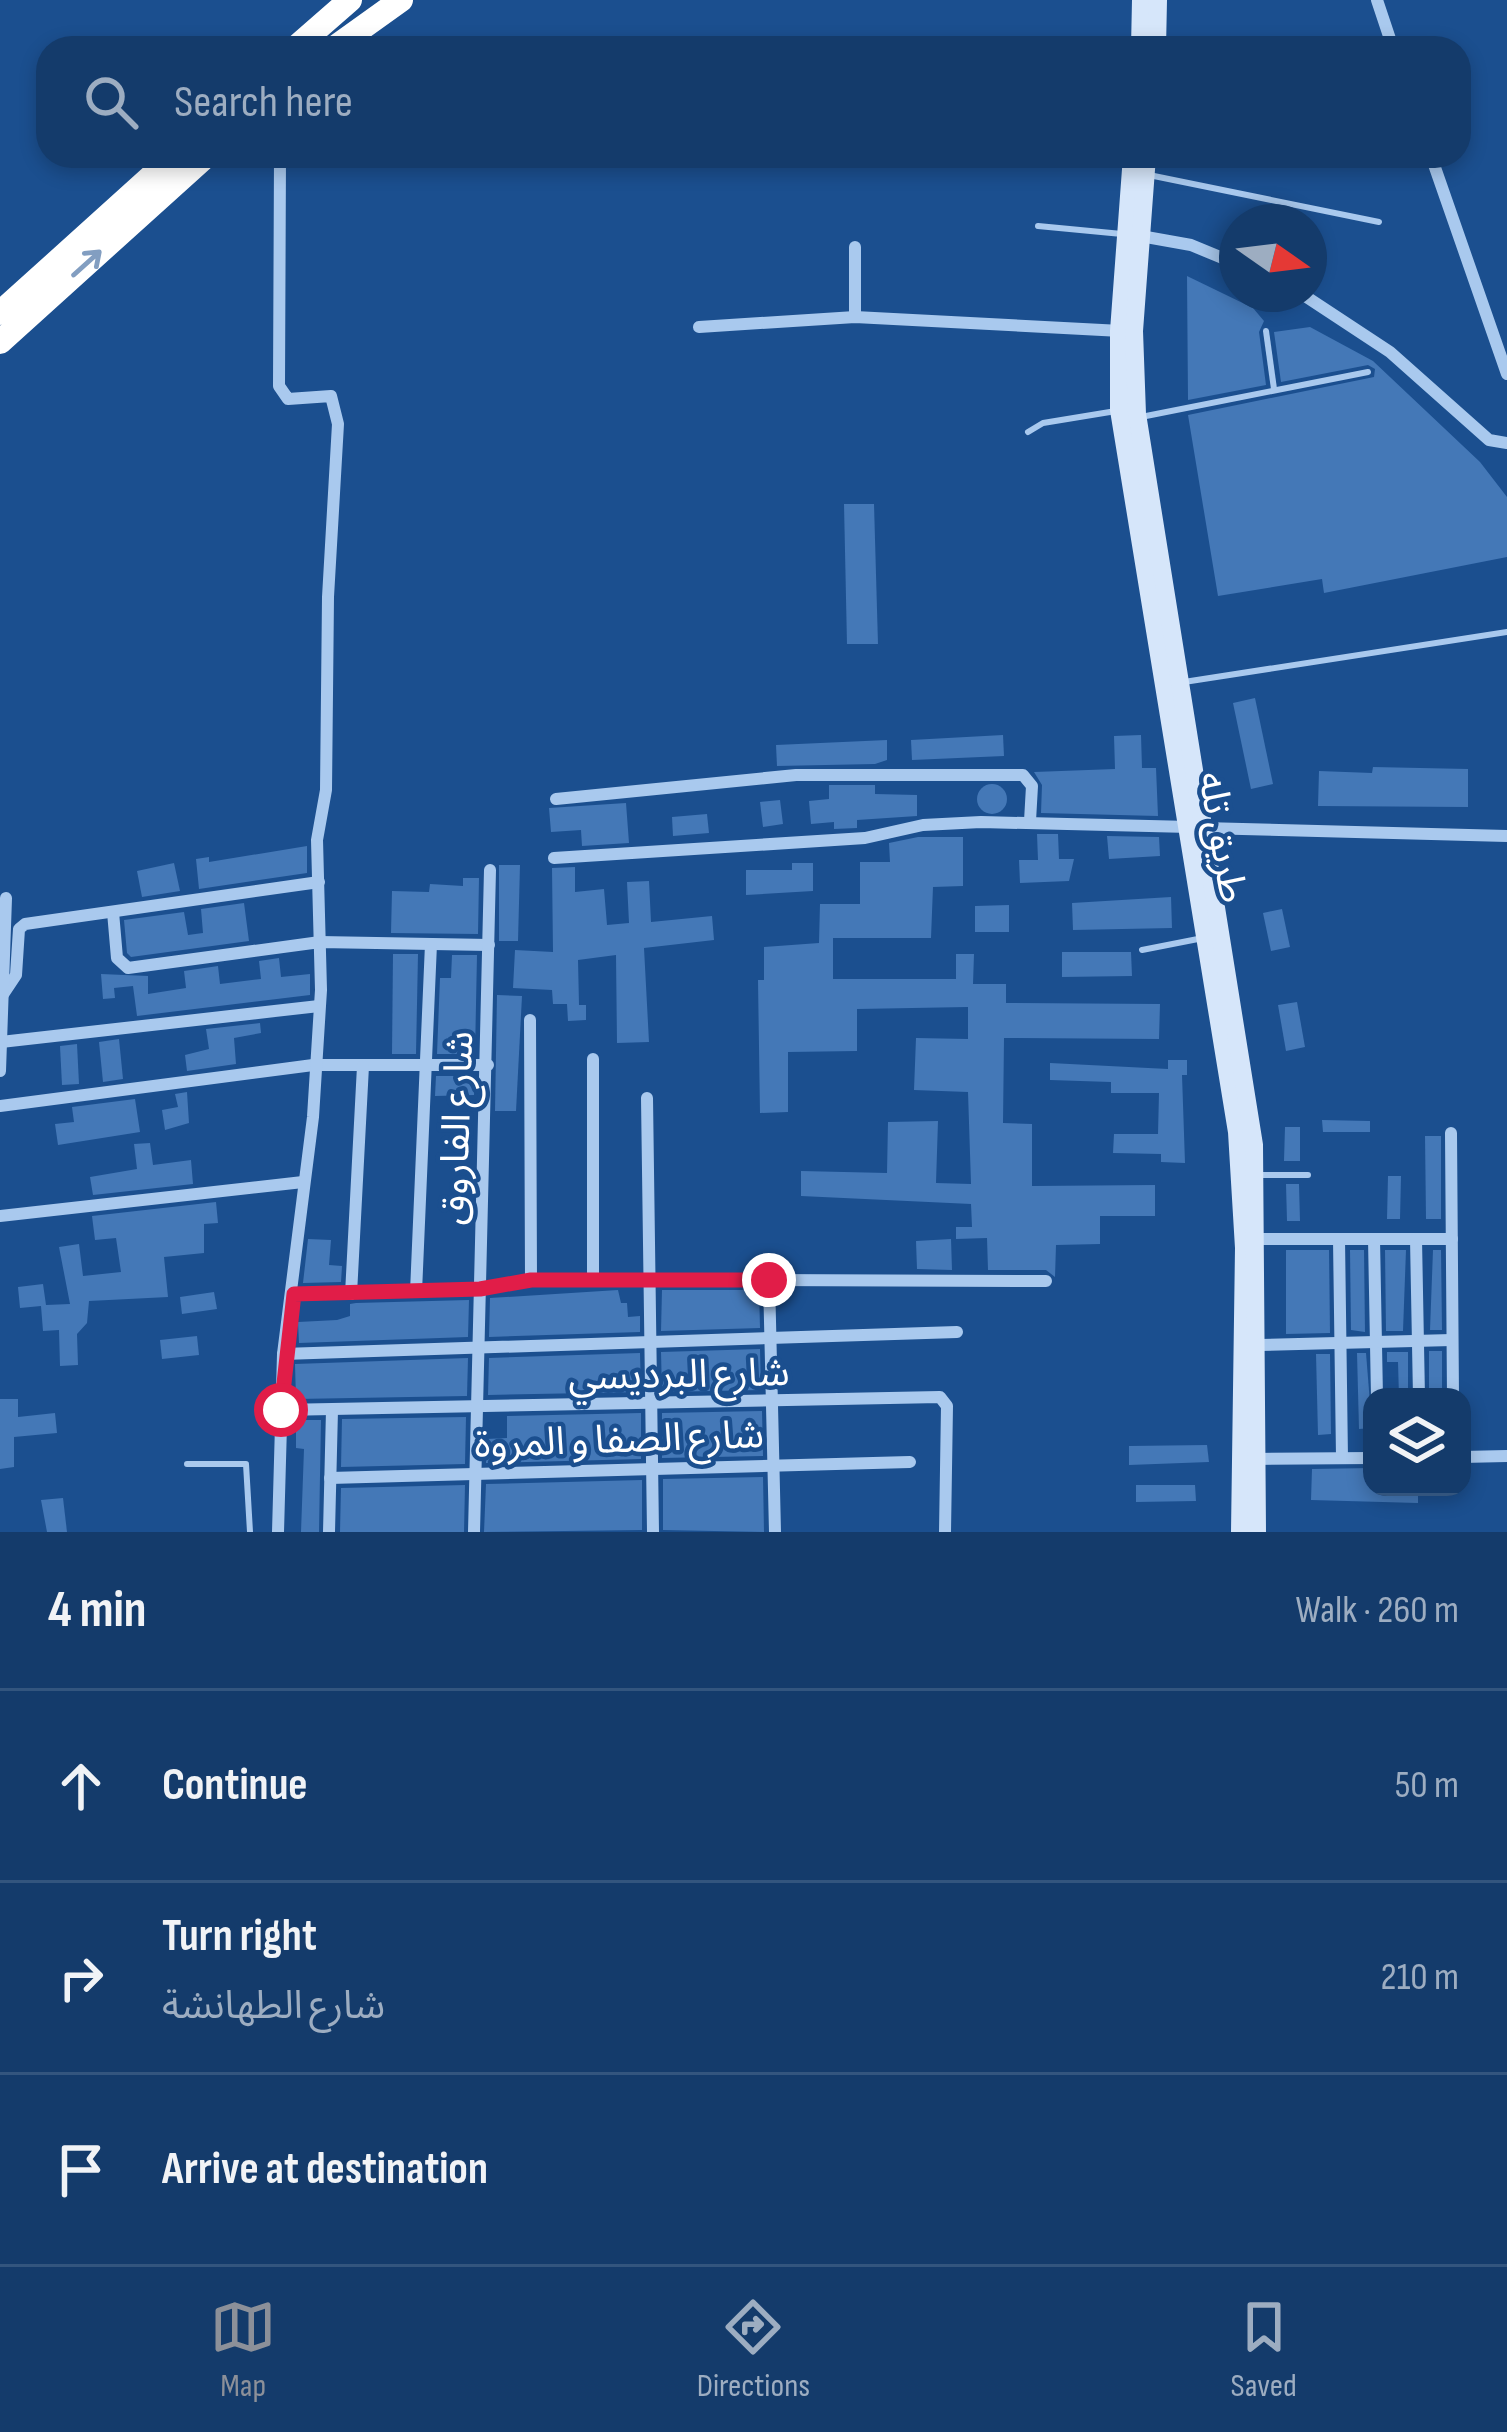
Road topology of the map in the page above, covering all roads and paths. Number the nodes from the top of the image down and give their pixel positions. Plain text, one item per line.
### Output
1 (350, 0) edge
2 (379, 0) edge
3 (401, 0) edge
4 (1141, 0) edge
5 (1158, 0) edge
6 (1377, 0) edge
7 (309, 36) edge
8 (342, 36) edge
9 (347, 36) edge
10 (1140, 36) edge
11 (1156, 36) edge
12 (1390, 36) edge
13 (161, 168) edge
14 (193, 168) edge
15 (280, 168) edge
16 (1132, 168) edge
17 (1145, 168) edge
18 (1158, 168) edge
19 (1435, 168) edge
20 (1379, 222) dead end
21 (1038, 226) dead end
22 (1133, 235) junction
23 (855, 247) dead end
24 (1219, 257) edge
25 (1327, 310) edge
26 (0, 313) edge
27 (855, 317) junction
28 (699, 327) dead end
29 (1127, 331) junction
30 (1266, 331) dead end
31 (0, 342) edge
32 (1368, 372) dead end
33 (1507, 374) edge
34 (1274, 389) junction
35 (1128, 415) junction
36 (1028, 432) dead end
37 (1507, 442) edge
38 (1507, 632) edge
39 (1179, 683) junction
40 (1177, 716) junction
41 (556, 799) dead end
42 (1030, 821) junction
43 (1196, 827) junction
44 (1507, 836) edge
45 (554, 858) dead end
46 (490, 870) dead end
47 (319, 882) junction
48 (6, 898) dead end
49 (112, 912) junction
50 (1207, 938) junction
51 (320, 942) junction
52 (431, 944) junction
53 (489, 945) junction
54 (1142, 950) dead end
55 (2, 996) edge
56 (319, 1006) junction
57 (530, 1020) dead end
58 (1, 1042) edge
59 (593, 1059) dead end
60 (313, 1065) junction
61 (488, 1065) junction
62 (363, 1066) junction
63 (423, 1066) junction
64 (0, 1071) edge
65 (647, 1098) dead end
66 (0, 1106) edge
67 (1451, 1133) dead end
68 (1257, 1175) junction
69 (1308, 1175) dead end
70 (304, 1182) junction
71 (0, 1216) edge
72 (1259, 1239) junction
73 (1339, 1239) junction
74 (1374, 1239) junction
75 (1416, 1239) junction
76 (1452, 1239) junction
77 (593, 1279) junction
78 (646, 1279) junction
79 (531, 1280) junction
80 (769, 1280) junction
81 (1046, 1280) dead end
82 (480, 1289) junction
83 (416, 1292) junction
84 (294, 1294) junction
85 (351, 1294) junction
86 (957, 1332) dead end
87 (770, 1335) junction
88 (646, 1339) junction
89 (1452, 1340) junction
90 (1419, 1341) junction
91 (1376, 1342) junction
92 (1340, 1343) junction
93 (1259, 1345) junction
94 (476, 1346) junction
95 (284, 1354) junction
96 (1377, 1388) edge
97 (1419, 1388) edge
98 (1453, 1388) edge
99 (771, 1402) junction
100 (648, 1404) junction
101 (475, 1408) junction
102 (281, 1410) junction
103 (332, 1410) junction
104 (1507, 1456) edge
105 (1471, 1457) edge
106 (1342, 1458) junction
107 (1363, 1458) edge
108 (1249, 1459) junction
109 (910, 1462) dead end
110 (772, 1463) junction
111 (187, 1464) dead end
112 (650, 1467) junction
113 (475, 1473) junction
114 (329, 1478) junction
115 (250, 1532) edge
116 (278, 1532) edge
117 (329, 1532) edge
118 (474, 1532) edge
119 (653, 1532) edge
120 (775, 1532) edge
121 (945, 1532) edge
122 (1240, 1532) edge
123 (1257, 1532) edge

1 - 7 highway
2 - 8 highway
3 - 9 highway
4 - 10 main road
5 - 11 main road
6 - 12 street
13 - 26 highway
31 -> 14 highway
15 - 47 street
16 - 22 main road, طريق تله
17 - 22 main road, طريق تله
18 - 20 lane
19 - 33 street
21 - 22 lane
22 - 24 street
22 - 29 main road, طريق تله
23 - 27 street
25 - 37 street
27 - 28 street
27 - 29 street
29 - 35 main road, طريق تله
30 - 34 lane
32 - 34 lane
34 - 35 lane
35 - 36 lane
35 - 39 main road, طريق تله
35 - 40 main road, طريق تله
38 - 39 lane
39 - 40 main road, طريق تله
40 - 43 main road, طريق تله
41 - 42 street
42 - 43 street
42 - 45 street
43 - 44 street
43 - 50 main road, طريق تله
43 - 68 main road, طريق تله
46 - 53 street, شارع الفاروق
47 - 49 street
47 - 51 street
48 - 55 street
49 - 51 street
49 - 55 street
50 - 54 lane
50 - 108 main road, طريق تله
51 - 52 street
51 - 56 street
52 - 53 street
52 - 63 street
53 - 61 street, شارع الفاروق
55 - 58 street
56 - 58 street
56 - 60 street
57 - 79 street
58 - 64 street
59 - 77 street
60 - 62 street
60 - 66 street
60 - 70 street
61 - 63 street
61 - 82 street, شارع الفاروق
62 - 63 street
62 - 85 street
63 - 83 street
65 - 78 street
67 - 76 street
68 - 69 lane
68 - 72 main road, طريق تله
70 - 71 street
70 - 84 street
72 - 73 street
72 - 93 main road, طريق تله
73 - 74 street
73 - 92 street
74 - 75 street
74 - 91 street
75 - 76 street
75 - 90 street
76 - 89 street
77 - 78 street
77 - 79 street
78 - 80 street
78 - 88 street
79 - 82 street
80 - 81 street
80 - 87 street
82 - 83 street
82 - 94 street, شارع الفاروق
83 - 85 street
84 - 85 street
84 - 95 street
86 - 87 street
87 - 88 street
87 - 99 street
88 - 94 street
88 - 100 street
89 - 90 street
89 - 98 street
90 - 91 street
90 - 97 street
91 - 92 street
91 - 96 street
92 - 93 street
92 - 106 street
93 - 108 main road, طريق تله
94 - 95 street
94 - 101 street, شارع الفاروق
95 - 102 street
99 - 100 street, شارع البرديسي
99 - 110 street
99 - 121 street, شارع البرديسي
100 - 101 street, شارع البرديسي
100 - 112 street
101 - 103 street, شارع البرديسي
101 - 113 street, شارع الفاروق
102 - 103 street, شارع البرديسي
102 - 116 street
103 - 114 street
104 - 105 street
106 - 107 street
106 - 108 street
108 - 122 main road, طريق تله
108 - 123 main road, طريق تله
109 - 110 street, شارع الصفا و المروة
110 - 112 street, شارع الصفا و المروة
110 - 120 street
111 - 115 lane
112 - 113 street, شارع الصفا و المروة
112 - 119 street
113 - 114 street, شارع الصفا و المروة
113 - 118 street, شارع الفاروق
114 - 117 street

